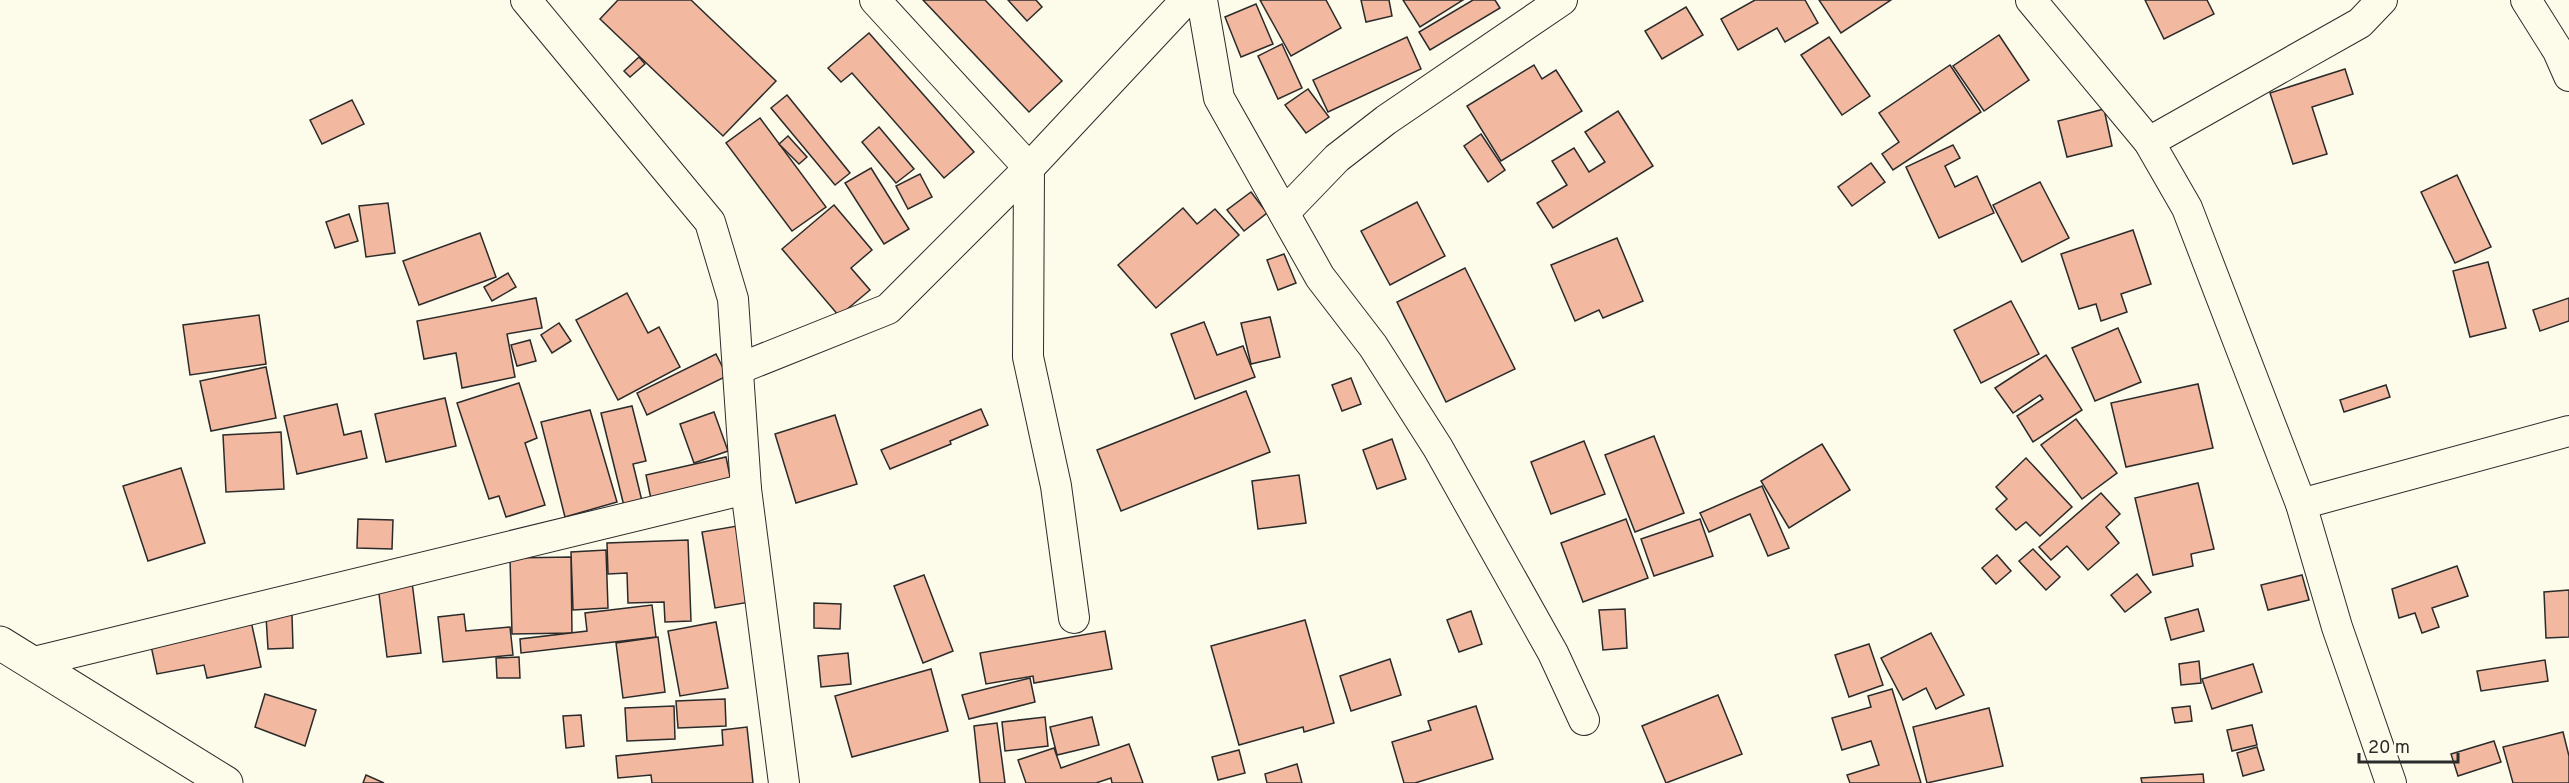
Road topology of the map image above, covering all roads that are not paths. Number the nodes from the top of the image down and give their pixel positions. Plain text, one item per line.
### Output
1 (526, 0) edge
2 (875, 0) edge
3 (1186, 0) edge
4 (1202, 0) edge
5 (1562, 0) edge
6 (2031, 0) edge
7 (2382, 0) edge
8 (2526, 0) edge
9 (2569, 76) edge
10 (2149, 142) junction
11 (1029, 168) junction
12 (1284, 213) junction
13 (738, 369) junction
14 (2569, 430) edge
15 (746, 489) junction
16 (2301, 504) junction
17 (1074, 618) dead end
18 (0, 643) edge
19 (34, 662) junction
20 (1584, 720) dead end
21 (226, 783) edge
22 (784, 783) edge
23 (2391, 783) edge

1 - 13 street
2 - 11 street
3 - 11 street
4 - 12 street
5 - 12 street
6 - 10 street
7 - 10 street
8 - 9 street
10 - 16 street
11 - 13 street
11 - 17 street
12 - 20 street
13 - 15 street
14 - 16 street
15 - 19 street
15 - 22 street
16 - 23 street
18 - 19 street
19 - 21 street

